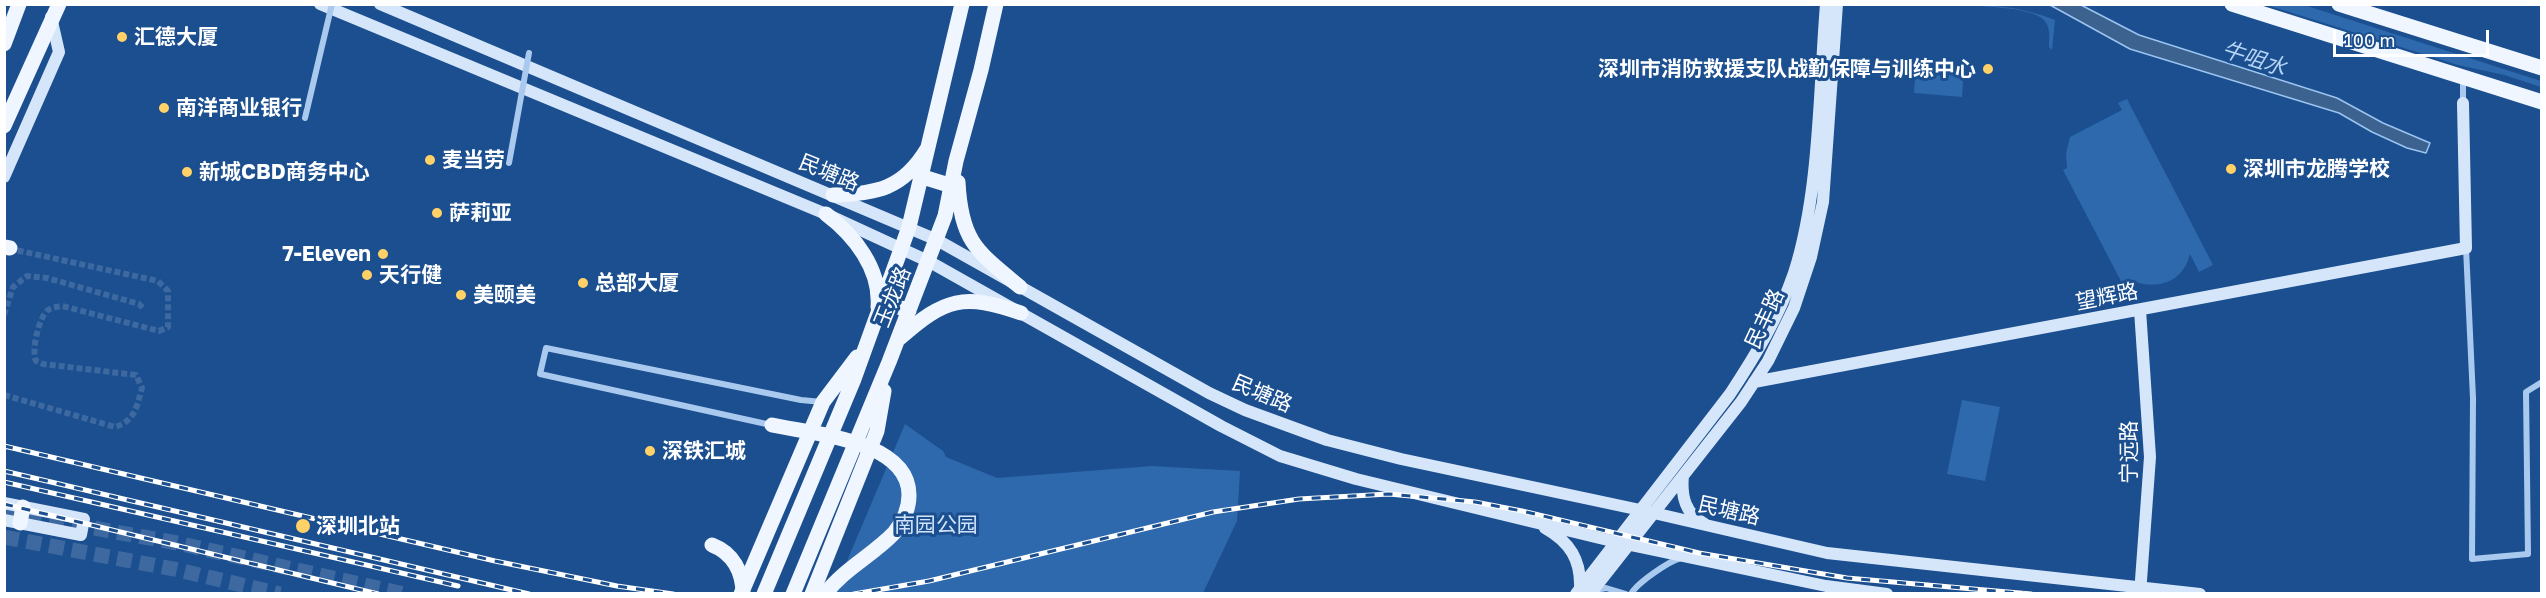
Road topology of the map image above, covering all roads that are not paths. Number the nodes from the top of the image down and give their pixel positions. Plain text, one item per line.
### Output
1 (19, 4) edge
2 (320, 4) edge
3 (332, 4) edge
4 (380, 4) edge
5 (962, 4) edge
6 (996, 4) edge
7 (1826, 4) edge
8 (1837, 4) edge
9 (2232, 4) edge
10 (2339, 4) edge
11 (55, 11) edge
12 (4, 44) edge
13 (529, 53) dead end
14 (2541, 68) edge
15 (2463, 78) junction
16 (2539, 101) edge
17 (2463, 103) joint
18 (305, 118) dead end
19 (4, 126) edge
20 (931, 141) junction
21 (956, 161) junction
22 (509, 163) dead end
23 (4, 177) edge
24 (922, 177) junction
25 (795, 181) junction
26 (952, 186) junction
27 (833, 195) junction
28 (787, 198) junction
29 (826, 214) junction
30 (909, 227) junction
31 (937, 240) junction
32 (902, 248) junction
33 (2466, 248) junction
34 (930, 262) junction
35 (1020, 287) junction
36 (880, 305) junction
37 (2140, 310) junction
38 (909, 311) junction
39 (1021, 313) junction
40 (897, 340) junction
41 (864, 347) junction
42 (889, 362) junction
43 (1754, 382) junction
44 (2541, 382) edge
45 (823, 402) junction
46 (772, 425) joint
47 (1684, 474) junction
48 (4, 503) edge
49 (23, 507) junction
50 (1641, 510) junction
51 (1653, 513) junction
52 (12, 521) edge
53 (1537, 522) junction
54 (1717, 529) junction
55 (1622, 543) junction
56 (712, 545) dead end
57 (1687, 557) junction
58 (750, 574) junction
59 (2140, 590) edge
60 (1584, 592) edge
61 (816, 593) edge
62 (742, 594) edge
63 (751, 594) edge
64 (764, 594) edge
65 (793, 594) edge
66 (1626, 594) edge
67 (1631, 594) edge
68 (1886, 594) edge
69 (2200, 594) edge

1 - 12 main road
2 - 28 main road, 民塘路
3 - 18 street, bridge
4 - 25 main road, 民塘路
5 - 20 main road, 玉龙路
6 - 21 main road, 玉龙路
7 - 50 main road, 民丰路
8 - 43 main road, 民丰路
9 - 15 main road
10 - 14 main road
11 - 19 main road
11 - 23 main road
13 - 22 street, bridge
15 - 16 main road
15 - 17 street
17 - 33 main road
20 - 24 main road, 玉龙路
20 - 27 main road
21 - 26 main road, 玉龙路
21 - 35 main road
24 - 26 main road
24 - 30 main road, 玉龙路
25 - 27 main road, 民塘路
25 - 28 main road
26 - 31 main road, 玉龙路
27 - 30 main road, 民塘路
28 - 29 main road, 民塘路
29 - 32 main road, 民塘路
29 - 36 main road
30 - 31 main road, 民塘路
30 - 32 main road, 玉龙路
31 - 34 main road, 玉龙路
31 - 35 main road, 民塘路
32 - 34 main road, 民塘路
32 - 36 main road, 玉龙路
33 - 37 main road, 望辉路
33 - 44 street
34 - 38 main road, 玉龙路
34 - 39 main road, 民塘路
35 - 50 main road, 民塘路
36 - 38 main road
36 - 41 main road, 玉龙路
37 - 43 main road, 望辉路
37 - 59 main road, 宁远路
38 - 40 main road, 玉龙路
39 - 40 main road
39 - 53 main road, 民塘路
40 - 42 main road, 玉龙路
41 - 45 main road
41 - 64 main road, 玉龙路
42 - 61 main road
42 - 65 main road, 玉龙路
43 - 47 main road, 民丰路
45 - 46 street
45 - 58 main road
46 - 61 main road, bridge
47 - 51 main road, 民丰路
47 - 54 main road
48 - 49 main road
49 - 52 main road
49 - 52 main road
50 - 51 main road, 民塘路
50 - 55 main road, 民丰路
51 - 54 main road, 民塘路
51 - 55 main road, 民丰路
53 - 55 main road, 民塘路
53 - 60 main road
54 - 59 main road, 民塘路
55 - 57 main road, 民塘路
55 - 60 main road, 民丰路
56 - 62 main road, bridge
57 - 67 street
57 - 68 main road, 民塘路
58 - 62 main road
58 - 63 main road
59 - 69 main road, 民塘路
60 - 66 street

